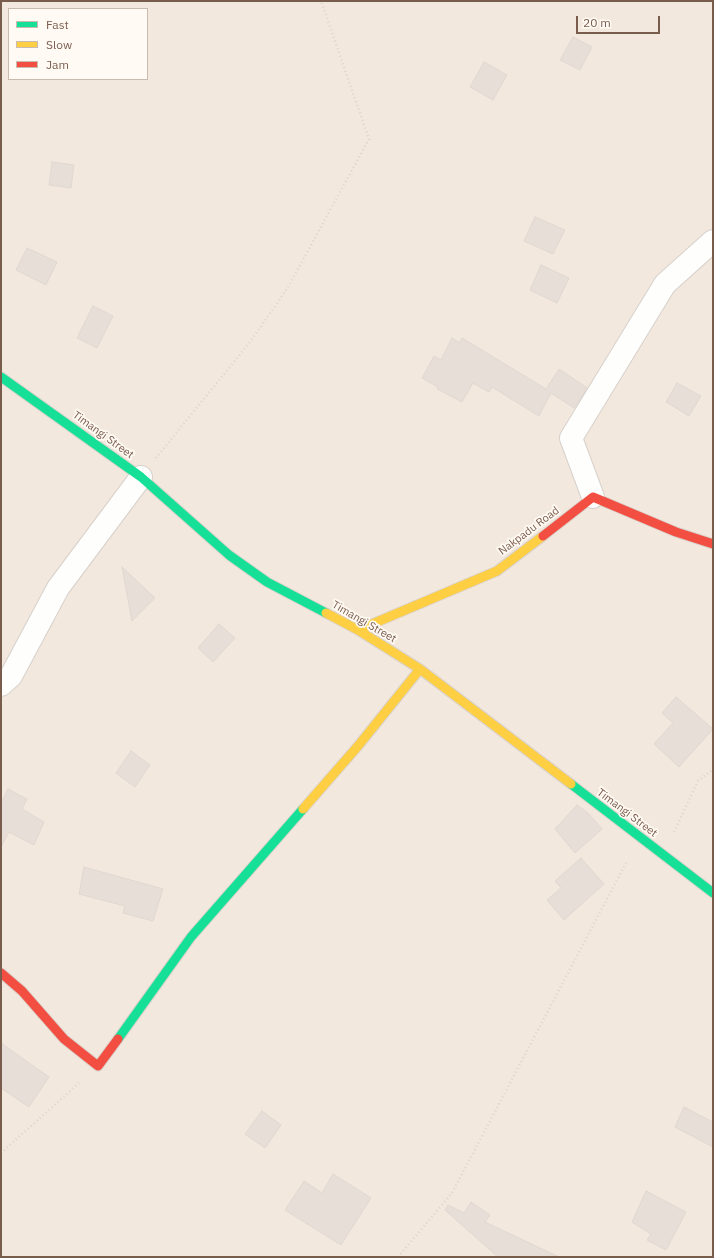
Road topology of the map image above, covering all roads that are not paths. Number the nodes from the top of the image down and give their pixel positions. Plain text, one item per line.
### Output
1 (713, 241) edge
2 (1, 376) edge
3 (141, 477) junction
4 (593, 497) junction
5 (713, 544) edge
6 (358, 630) junction
7 (420, 669) junction
8 (1, 685) edge
9 (713, 893) edge
10 (1, 973) edge

1 - 4 street
2 - 3 street, Timangi Street
3 - 6 street, Timangi Street
3 - 8 street
4 - 5 street
4 - 6 street, Nakpadu Road
6 - 7 street, Timangi Street
7 - 9 street, Timangi Street
7 - 10 street

